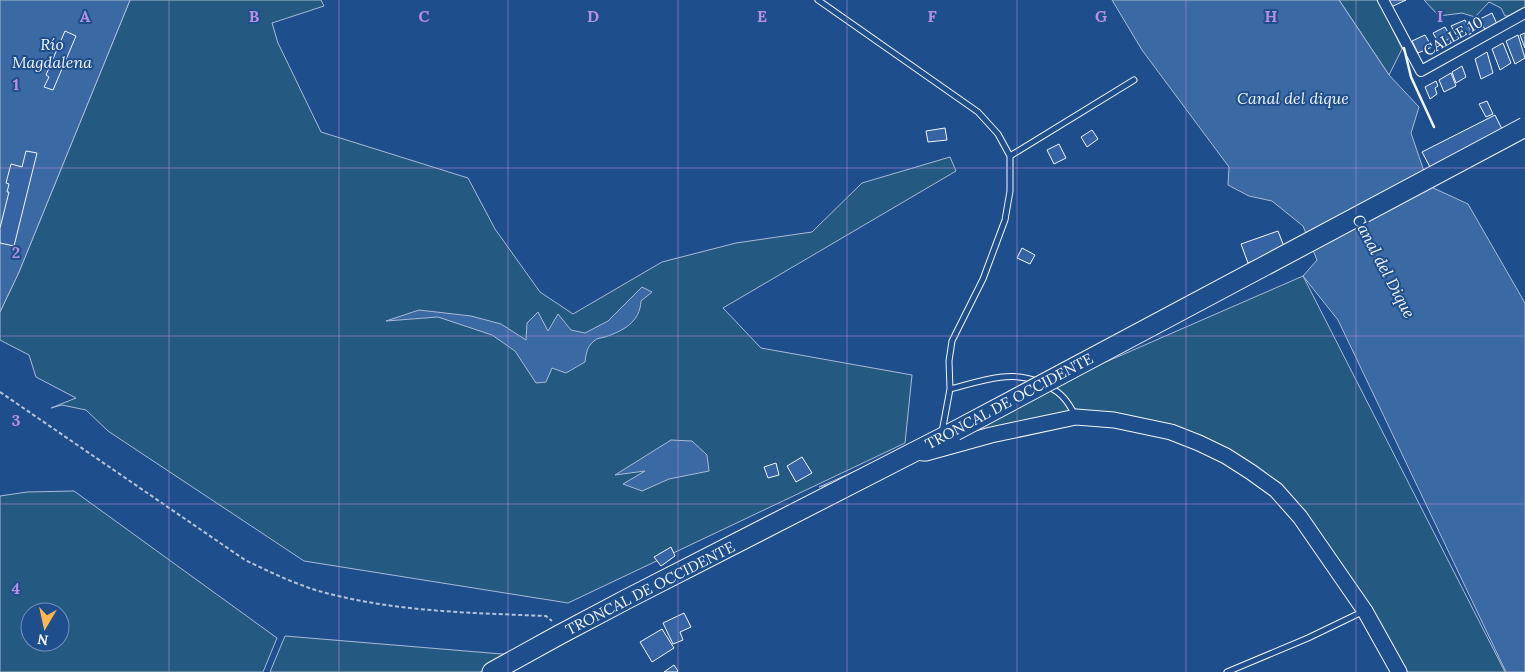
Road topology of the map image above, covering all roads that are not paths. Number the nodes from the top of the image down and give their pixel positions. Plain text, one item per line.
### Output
1 (818, 0) edge
2 (1383, 0) edge
3 (1525, 13) edge
4 (1134, 80) dead end
5 (1525, 127) edge
6 (1010, 156) junction
7 (950, 390) junction
8 (1076, 417) junction
9 (948, 435) junction
10 (916, 450) junction
11 (1365, 611) junction
12 (492, 672) edge
13 (1227, 672) edge
14 (1398, 672) edge

1 - 6 lane
2 - 3 street, CALLE 10
4 - 6 lane
5 - 9 highway, TRONCAL DE OCCIDENTE, bridge
6 - 7 lane
7 - 8 lane
7 - 9 lane
8 - 10 street
8 - 11 street
9 - 10 highway, TRONCAL DE OCCIDENTE
10 - 12 highway, TRONCAL DE OCCIDENTE
11 - 13 lane
11 - 14 street

